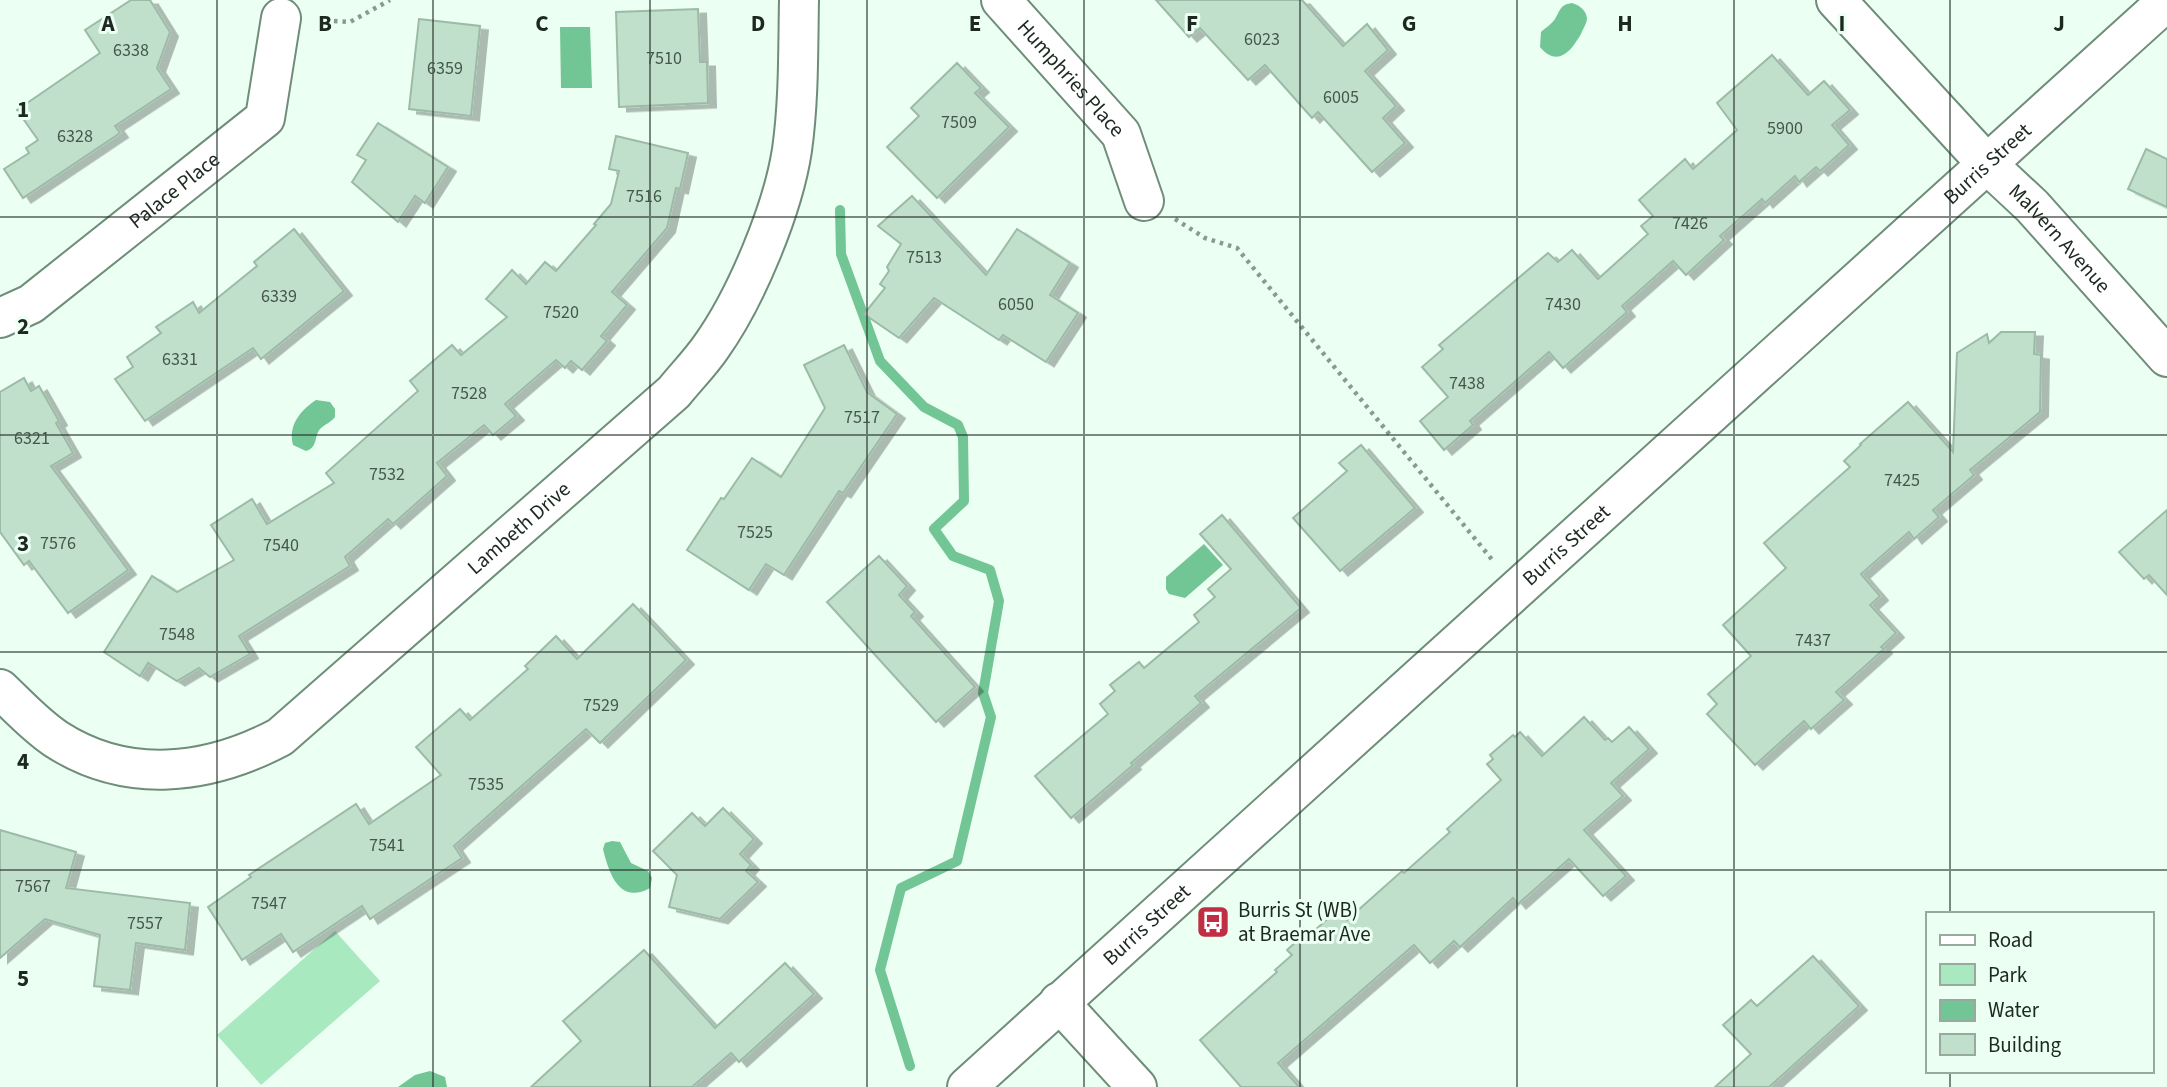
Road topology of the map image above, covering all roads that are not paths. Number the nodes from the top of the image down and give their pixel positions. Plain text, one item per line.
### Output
1 (799, 0) edge
2 (1001, 0) edge
3 (1836, 0) edge
4 (2167, 1) edge
5 (281, 18) road end
6 (1987, 164) junction
7 (1144, 201) road end
8 (0, 318) edge
9 (2167, 358) edge
10 (0, 689) edge
11 (1059, 1002) junction
12 (967, 1087) edge
13 (1137, 1087) edge

1 - 10 street, Lambeth Drive
2 - 7 street, Humphries Place
3 - 6 street, Malvern Avenue
4 - 6 street, Burris Street
5 - 8 street, Palace Place
6 - 9 street, Malvern Avenue
6 - 11 street, Burris Street
11 - 12 street, Burris Street
11 - 13 street

